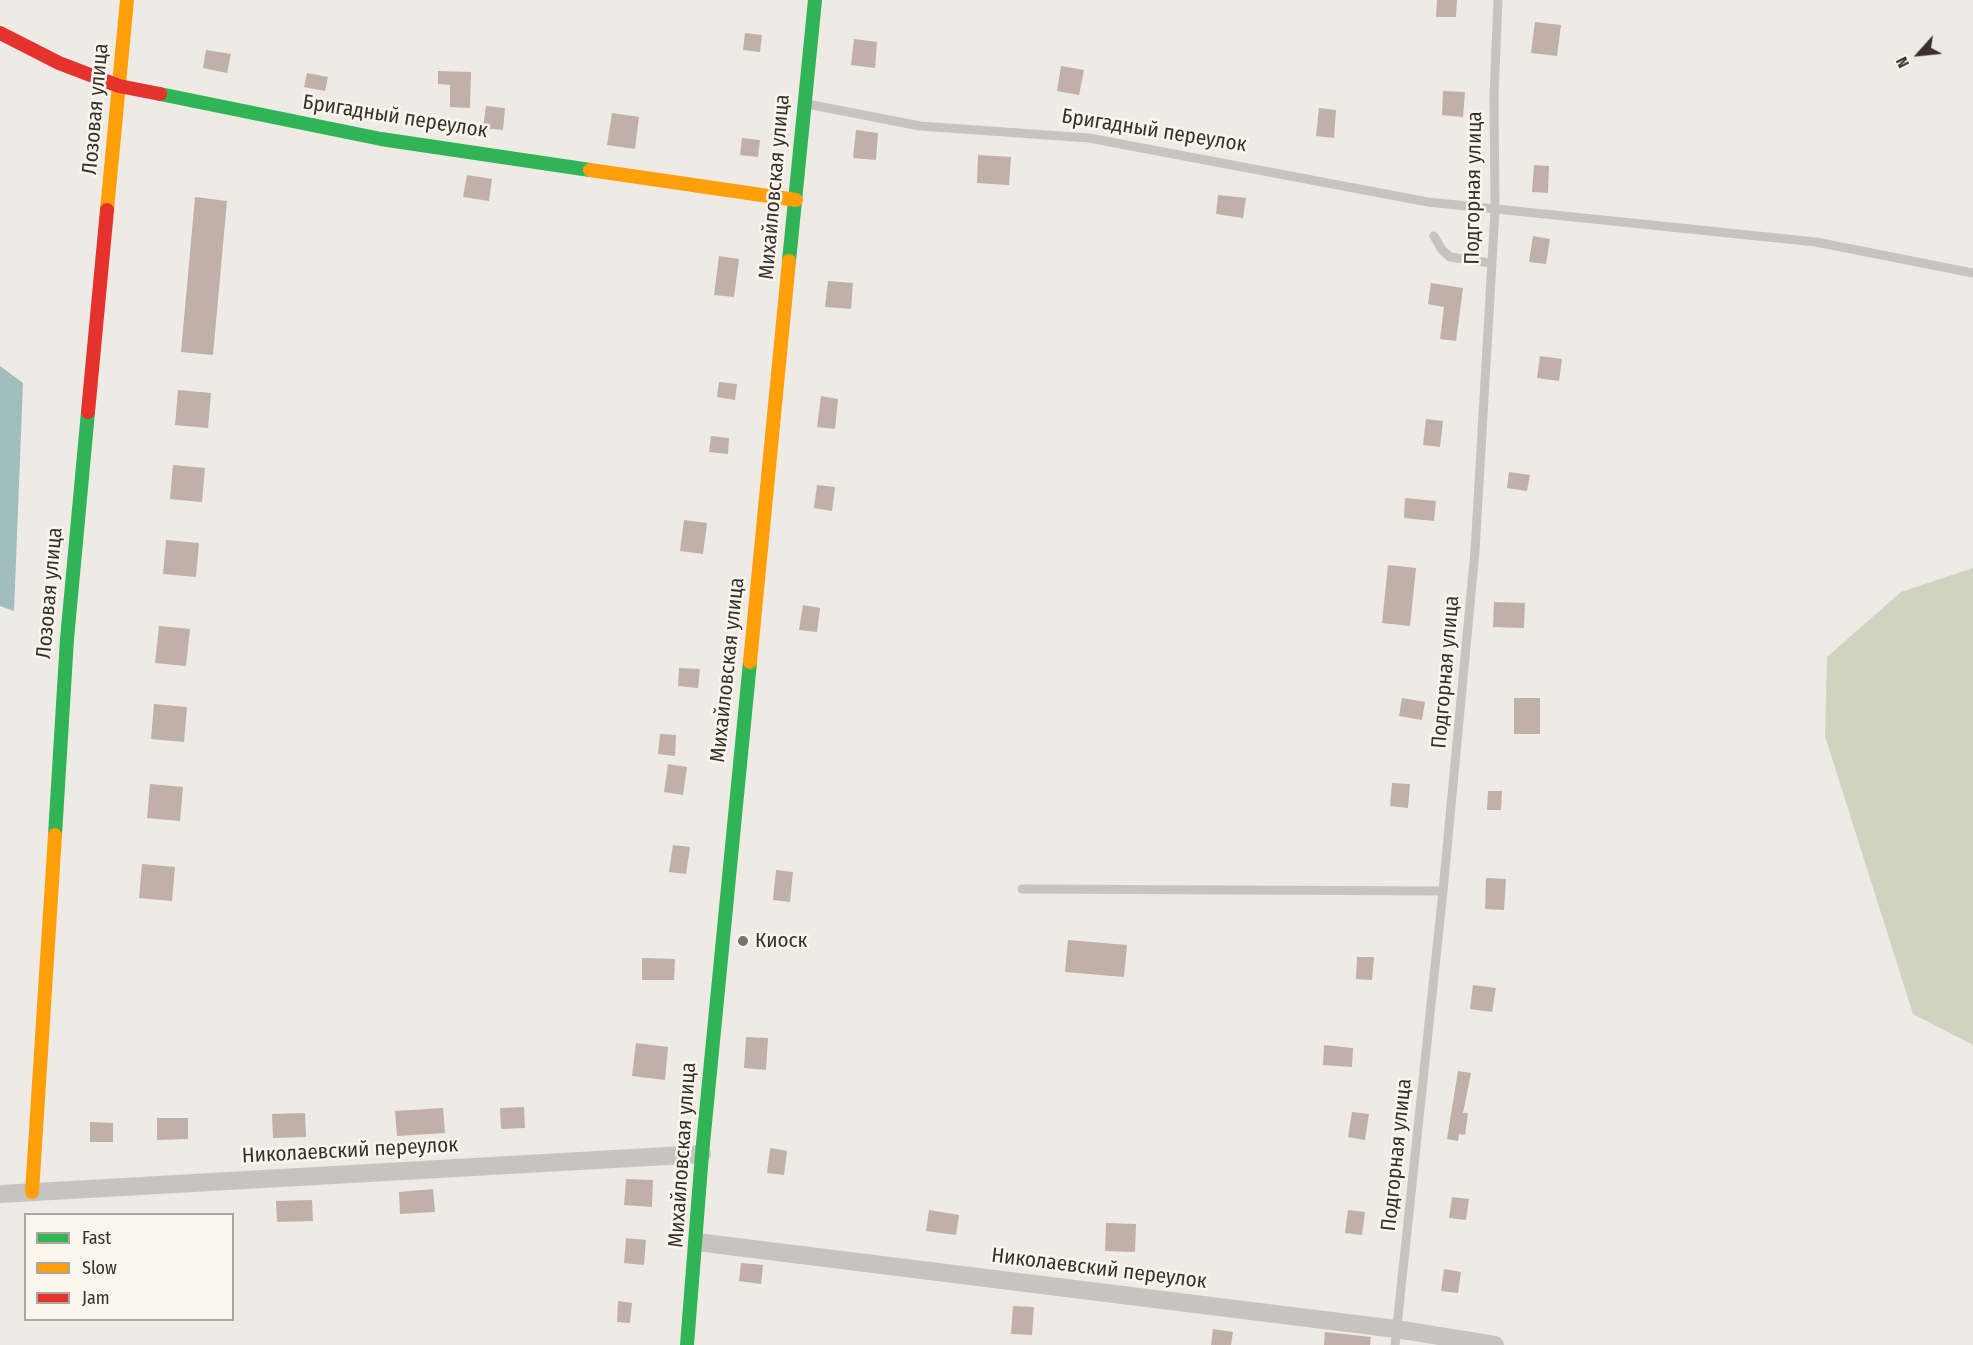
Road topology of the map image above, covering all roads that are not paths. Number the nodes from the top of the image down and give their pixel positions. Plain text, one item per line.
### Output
1 (127, 0) edge
2 (815, 0) edge
3 (1498, 0) edge
4 (0, 33) edge
5 (119, 86) junction
6 (804, 104) junction
7 (796, 200) junction
8 (1495, 211) junction
9 (1434, 236) dead end
10 (1491, 263) junction
11 (1973, 273) edge
12 (1022, 889) dead end
13 (1443, 891) junction
14 (702, 1154) junction
15 (32, 1192) junction
16 (0, 1194) edge
17 (697, 1242) junction
18 (1395, 1337) edge
19 (687, 1345) edge
20 (1495, 1345) edge

1 - 5 street, Лозовая улица
2 - 6 street, Михайловская улица
3 - 8 lane, Подгорная улица
4 - 5 street, Бригадный переулок
5 - 7 street, Бригадный переулок
5 - 15 street, Лозовая улица
6 - 7 street, Михайловская улица
6 - 8 lane, Бригадный переулок
7 - 14 street, Михайловская улица
8 - 10 lane, Подгорная улица
8 - 11 lane, Бригадный переулок
9 - 10 lane
10 - 13 lane, Подгорная улица
12 - 13 lane
13 - 18 lane, Подгорная улица
14 - 15 street, Николаевский переулок
14 - 17 street, Михайловская улица
15 - 16 street, Николаевский переулок
17 - 18 street, Николаевский переулок
17 - 19 street, Михайловская улица
18 - 20 street, Николаевский переулок

